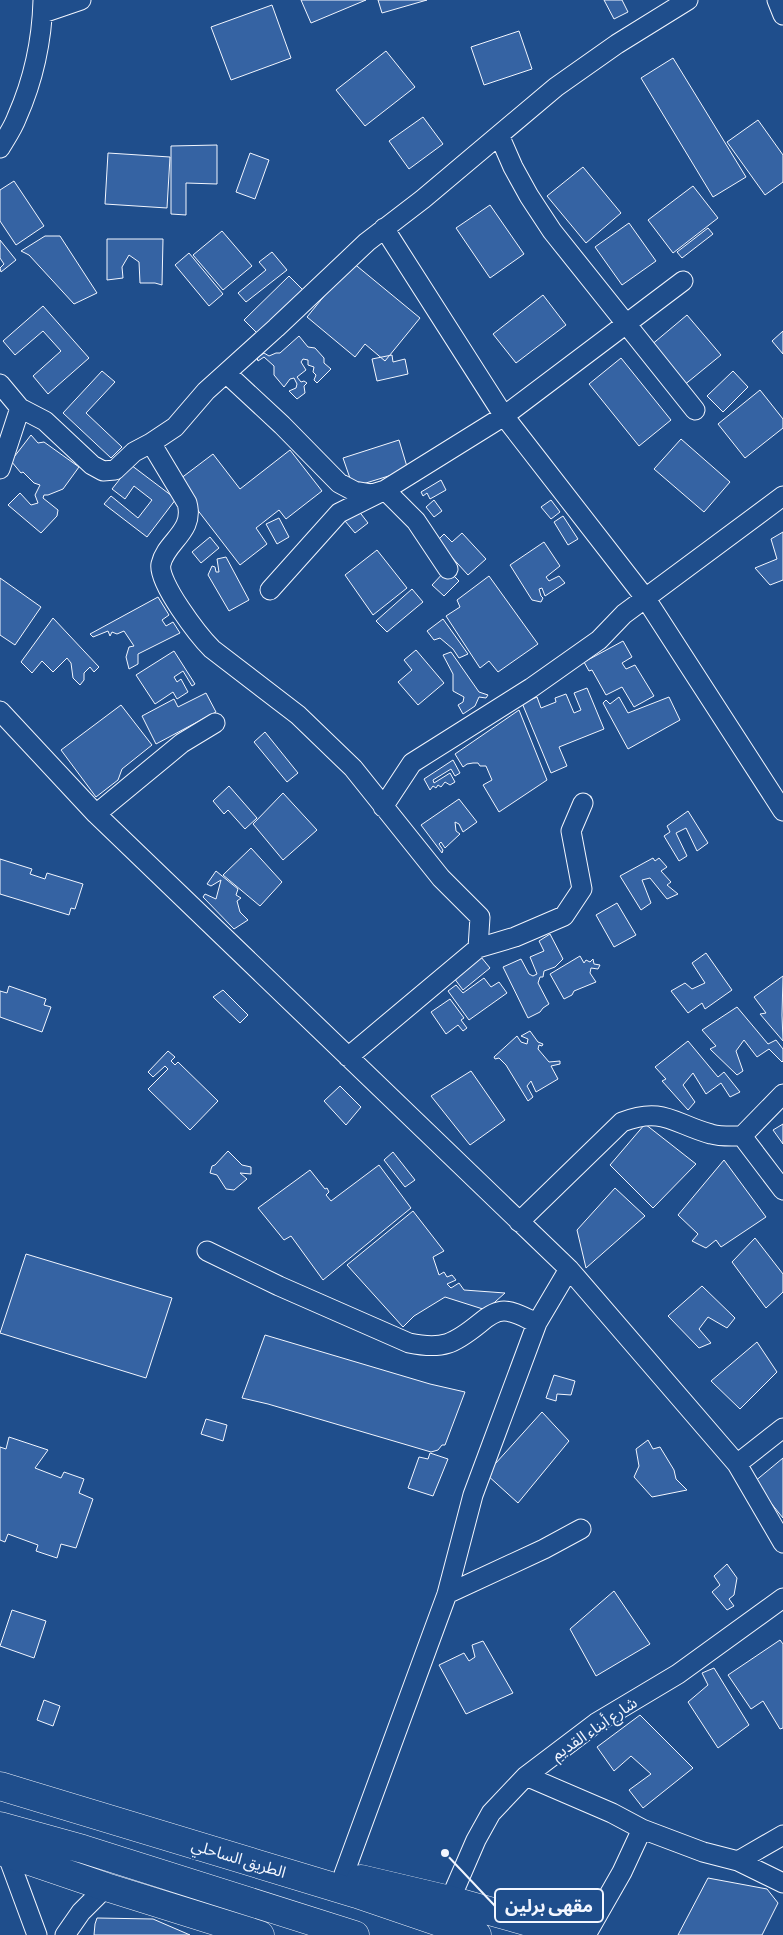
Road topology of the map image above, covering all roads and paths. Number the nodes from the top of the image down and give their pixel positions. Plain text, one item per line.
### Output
1 (81, 0) edge
2 (688, 0) edge
3 (776, 0) edge
4 (43, 6) edge
5 (783, 15) edge
6 (499, 135) junction
7 (0, 148) edge
8 (384, 228) junction
9 (684, 281) dead end
10 (625, 324) junction
11 (226, 373) junction
12 (0, 384) edge
13 (20, 408) junction
14 (695, 410) dead end
15 (504, 416) junction
16 (151, 444) junction
17 (0, 469) edge
18 (385, 490) junction
19 (783, 496) edge
20 (448, 569) dead end
21 (270, 590) dead end
22 (646, 599) junction
23 (0, 711) edge
24 (215, 723) dead end
25 (583, 803) dead end
26 (383, 806) junction
27 (783, 810) edge
28 (96, 814) junction
29 (478, 948) junction
30 (348, 1057) junction
31 (783, 1094) edge
32 (742, 1136) junction
33 (783, 1190) edge
34 (519, 1222) junction
35 (207, 1251) dead end
36 (569, 1269) junction
37 (537, 1323) junction
38 (783, 1428) edge
39 (738, 1464) junction
40 (581, 1528) dead end
41 (783, 1542) edge
42 (447, 1594) junction
43 (783, 1598) edge
44 (526, 1776) junction
45 (0, 1786) edge
46 (0, 1826) edge
47 (642, 1829) junction
48 (783, 1835) edge
49 (4, 1852) edge
50 (738, 1861) junction
51 (287, 1872) junction
52 (344, 1874) junction
53 (783, 1883) edge
54 (106, 1887) junction
55 (450, 1900) junction
56 (37, 1935) edge
57 (65, 1935) edge
58 (260, 1935) edge
59 (355, 1935) edge
60 (477, 1935) edge
61 (575, 1935) edge
62 (586, 1935) edge

1 - 4 street
2 - 6 street
3 - 5 street
4 - 7 street
6 - 8 street
6 - 10 street
8 - 11 street
8 - 15 street
9 - 10 street
10 - 14 street
10 - 15 street
11 - 16 street
11 - 18 street
12 - 13 street
13 - 16 street
13 - 17 street
15 - 18 street
15 - 22 street
16 - 26 street
18 - 20 street
18 - 21 street
19 - 22 street
22 - 26 street
22 - 27 street
23 - 28 street
24 - 28 street
25 - 29 street
26 - 29 street
28 - 30 street
29 - 30 street
30 - 34 street
31 - 32 street
32 - 33 street
32 - 34 street
34 - 36 street
35 - 37 street
36 - 37 street
36 - 39 street
37 - 42 street
38 - 39 street
39 - 41 street
40 - 42 street
42 - 52 street
43 - 44 street, شارع أبناء القديم
44 - 47 street
44 - 55 street, شارع أبناء القديم
45 - 51 highway, الطريق الساحلي
46 - 59 highway
47 - 50 street
47 - 62 street
48 - 50 street
49 - 54 highway
49 - 56 street
50 - 53 street
51 - 52 highway
51 - 60 highway, الطريق الساحلي
52 - 55 highway
54 - 57 street
54 - 58 highway
55 - 61 highway

